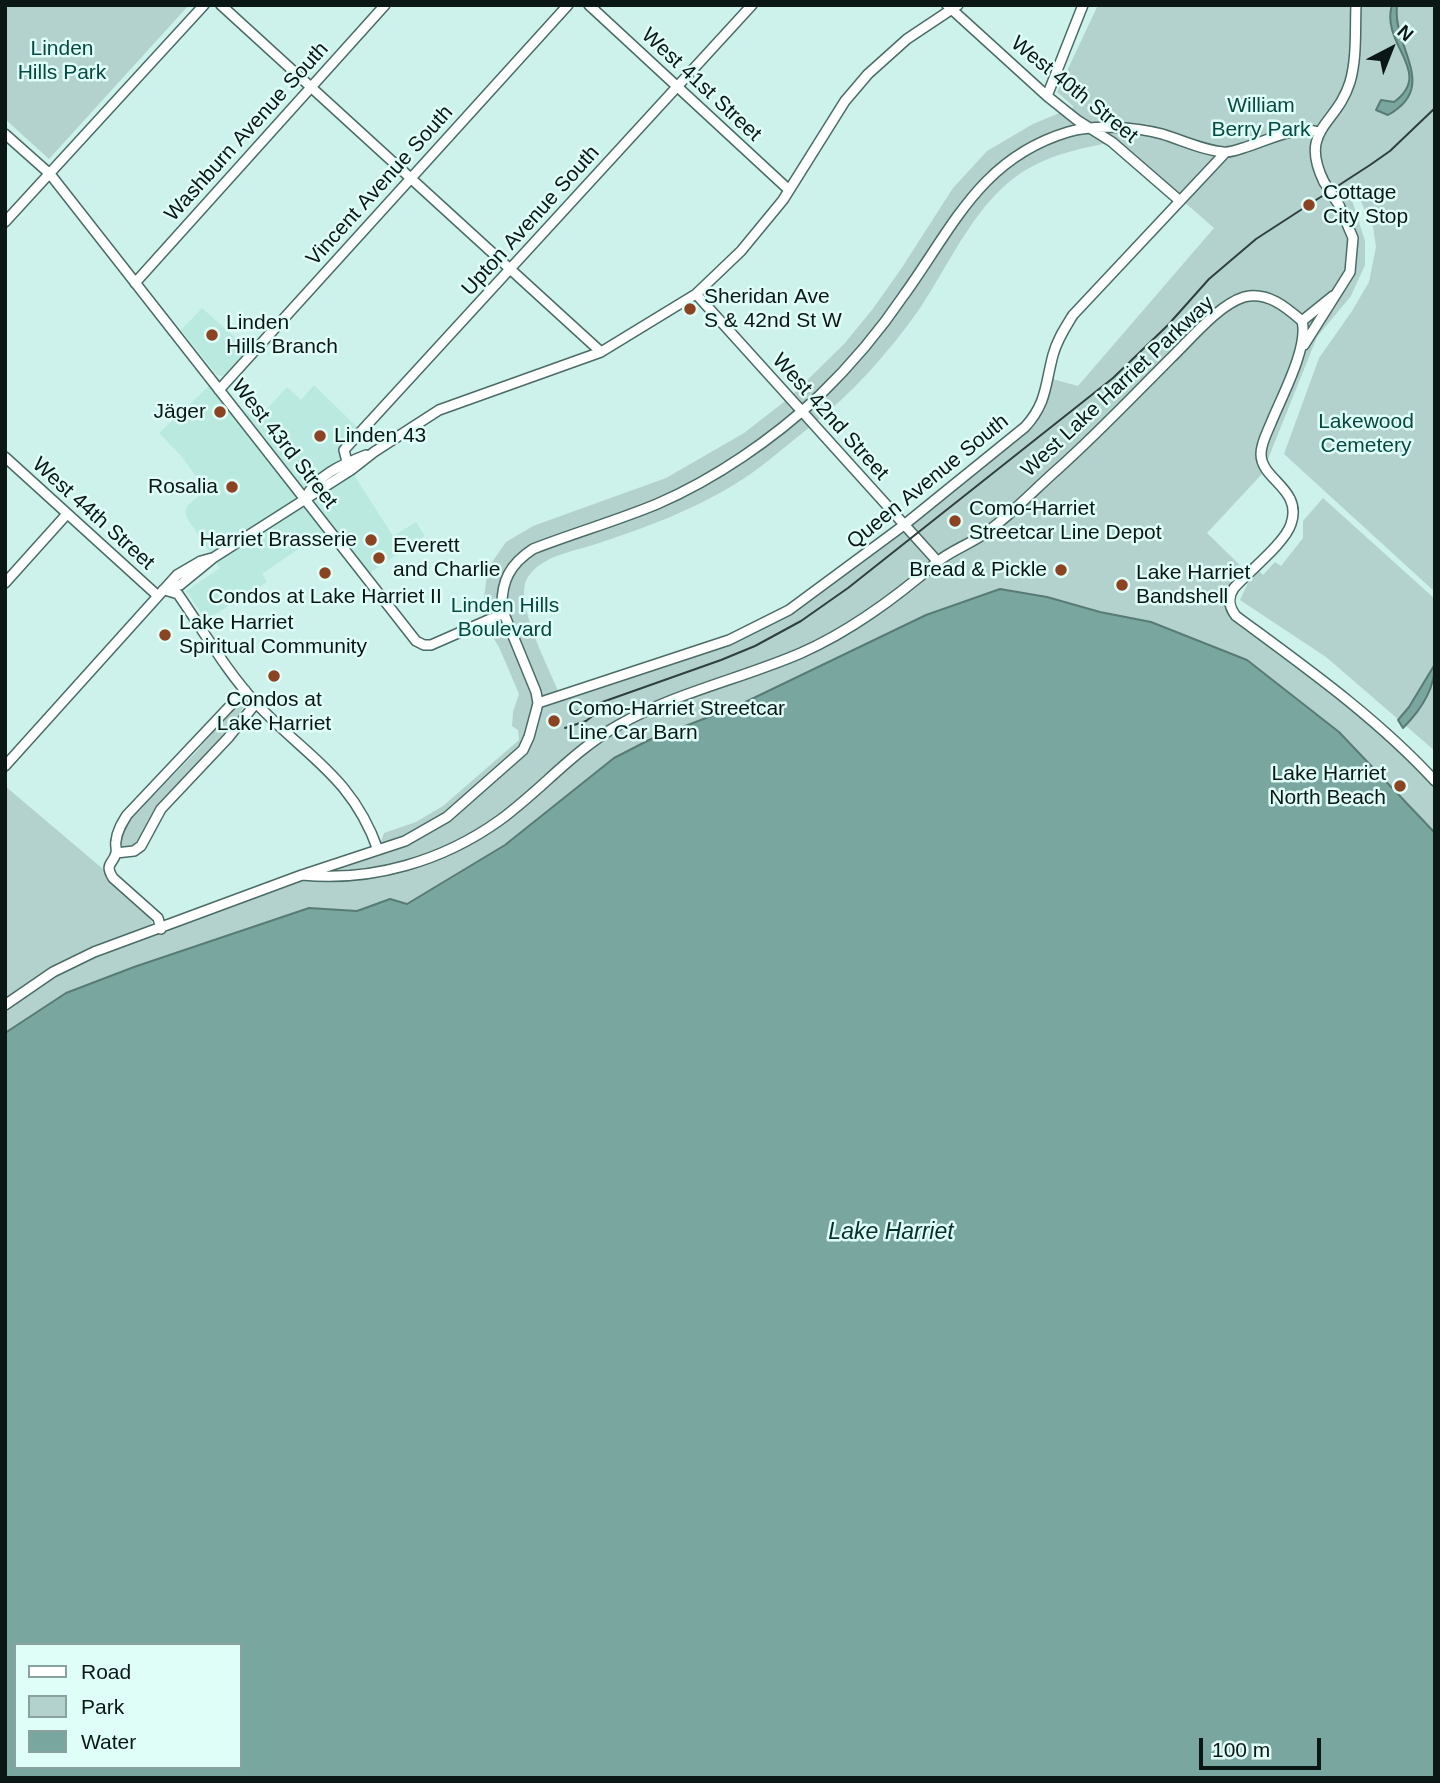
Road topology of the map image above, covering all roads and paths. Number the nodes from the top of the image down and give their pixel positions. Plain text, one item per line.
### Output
1 (204, 5) edge
2 (221, 5) edge
3 (385, 5) edge
4 (568, 5) edge
5 (589, 5) edge
6 (752, 5) edge
7 (1083, 5) edge
8 (1356, 5) edge
9 (953, 7) edge
10 (678, 86) junction
11 (310, 87) junction
12 (1047, 96) junction
13 (1090, 127) junction
14 (1319, 132) junction
15 (5, 134) edge
16 (1225, 153) junction
17 (50, 174) junction
18 (410, 177) junction
19 (789, 190) junction
20 (1180, 201) junction
21 (5, 222) edge
22 (511, 269) junction
23 (135, 282) junction
24 (1337, 293) junction
25 (696, 294) junction
26 (1302, 321) junction
27 (601, 352) junction
28 (1298, 355) junction
29 (219, 390) junction
30 (801, 411) junction
31 (374, 452) junction
32 (5, 457) edge
33 (347, 462) junction
34 (304, 499) junction
35 (67, 514) junction
36 (904, 525) junction
37 (938, 562) junction
38 (5, 583) edge
39 (161, 593) junction
40 (503, 613) junction
41 (245, 690) junction
42 (256, 703) junction
43 (537, 707) junction
44 (5, 766) edge
45 (1435, 781) edge
46 (379, 850) junction
47 (116, 853) junction
48 (302, 875) junction
49 (161, 929) junction
50 (5, 1004) edge

1 - 17 street
2 - 11 street
3 - 11 street, Washburn Avenue South
4 - 18 street, Vincent Avenue South
5 - 10 street, West 41st Street
6 - 10 street, Upton Avenue South
7 - 12 street
8 - 14 street
9 - 12 street, West 40th Street
9 - 19 street
10 - 19 street, West 41st Street
10 - 22 street, Upton Avenue South
11 - 18 street
11 - 23 street, Washburn Avenue South
12 - 13 street, West 40th Street
13 - 16 street
13 - 20 street, West 40th Street
13 - 30 street
14 - 16 street
14 - 24 street, bridge
15 - 17 street, West 43rd Street
16 - 20 street, Queen Avenue South
17 - 21 street
17 - 23 street, West 43rd Street
18 - 22 street
18 - 29 street, Vincent Avenue South
19 - 25 street
20 - 36 street, Queen Avenue South
22 - 27 street
22 - 33 street, Upton Avenue South
23 - 29 street, West 43rd Street
24 - 26 street
24 - 28 street
25 - 27 street
25 - 30 street, West 42nd Street
26 - 28 street
26 - 37 street, West Lake Harriet Parkway
27 - 31 street
28 - 45 street
29 - 34 street, West 43rd Street
30 - 36 street, West 42nd Street
30 - 40 street
31 - 33 street
31 - 34 street
32 - 35 street, West 44th Street
33 - 34 street
34 - 39 street
34 - 40 street, West 43rd Street
35 - 38 street
35 - 39 street, West 44th Street
36 - 37 street, West 42nd Street
36 - 43 street, Queen Avenue South
37 - 48 street, West Lake Harriet Parkway
39 - 41 street, West 44th Street
39 - 44 street
40 - 43 street
41 - 42 street, West 44th Street
41 - 47 street
42 - 46 street, West 44th Street
42 - 47 street
43 - 46 street, West Lake Harriet Parkway, bridge
46 - 48 street, West Lake Harriet Parkway
47 - 49 street
48 - 49 street, West Lake Harriet Parkway
49 - 50 street, West Lake Harriet Parkway

